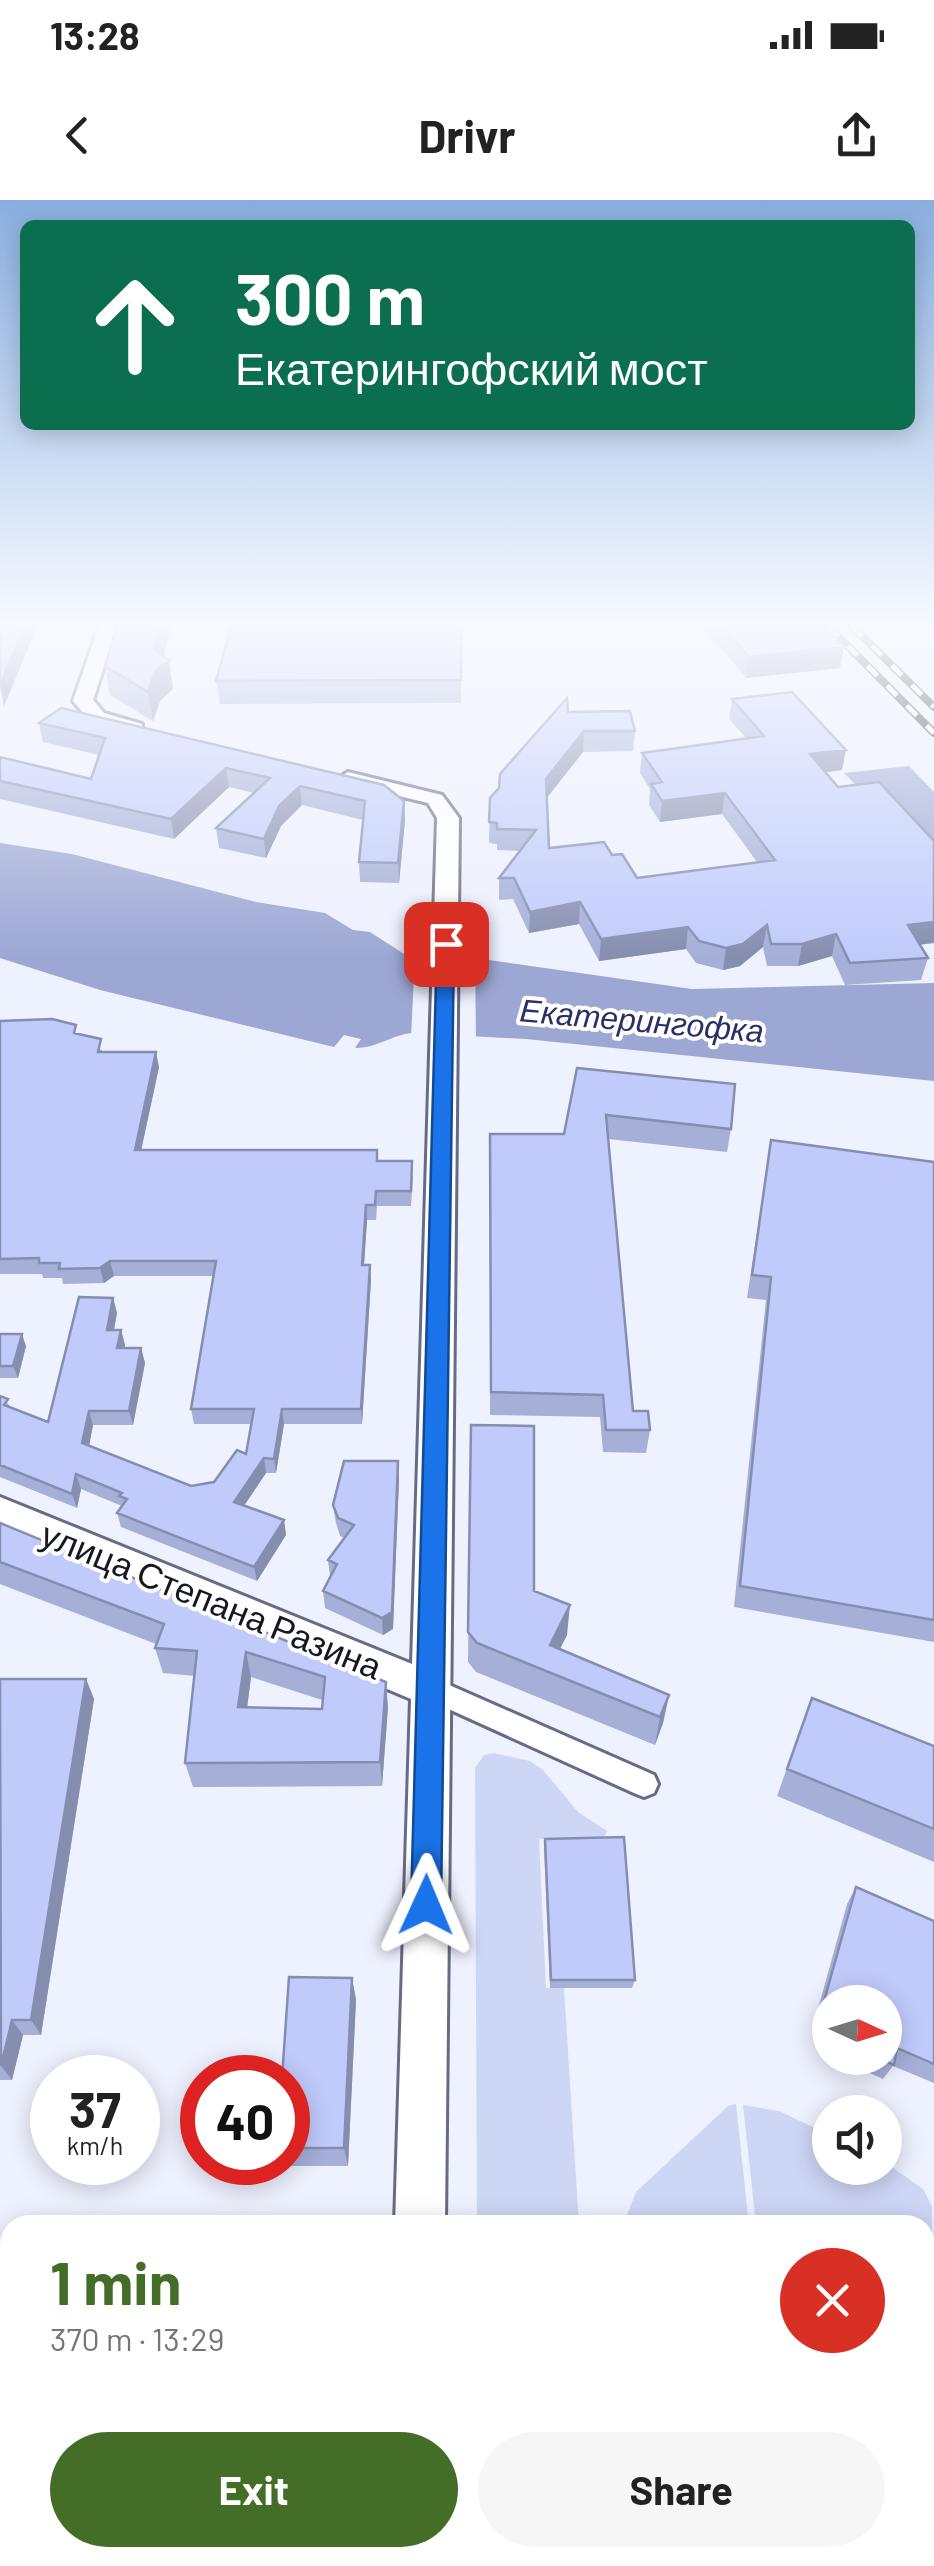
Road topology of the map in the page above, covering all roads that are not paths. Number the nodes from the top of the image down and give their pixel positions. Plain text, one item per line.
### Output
1 (332, 774) edge
2 (0, 1511) edge
3 (431, 1689) junction
4 (644, 1784) dead end
5 (420, 2215) edge

1 - 3 street
2 - 3 street, улица Степана Разина
3 - 4 street, улица Степана Разина
3 - 5 street

